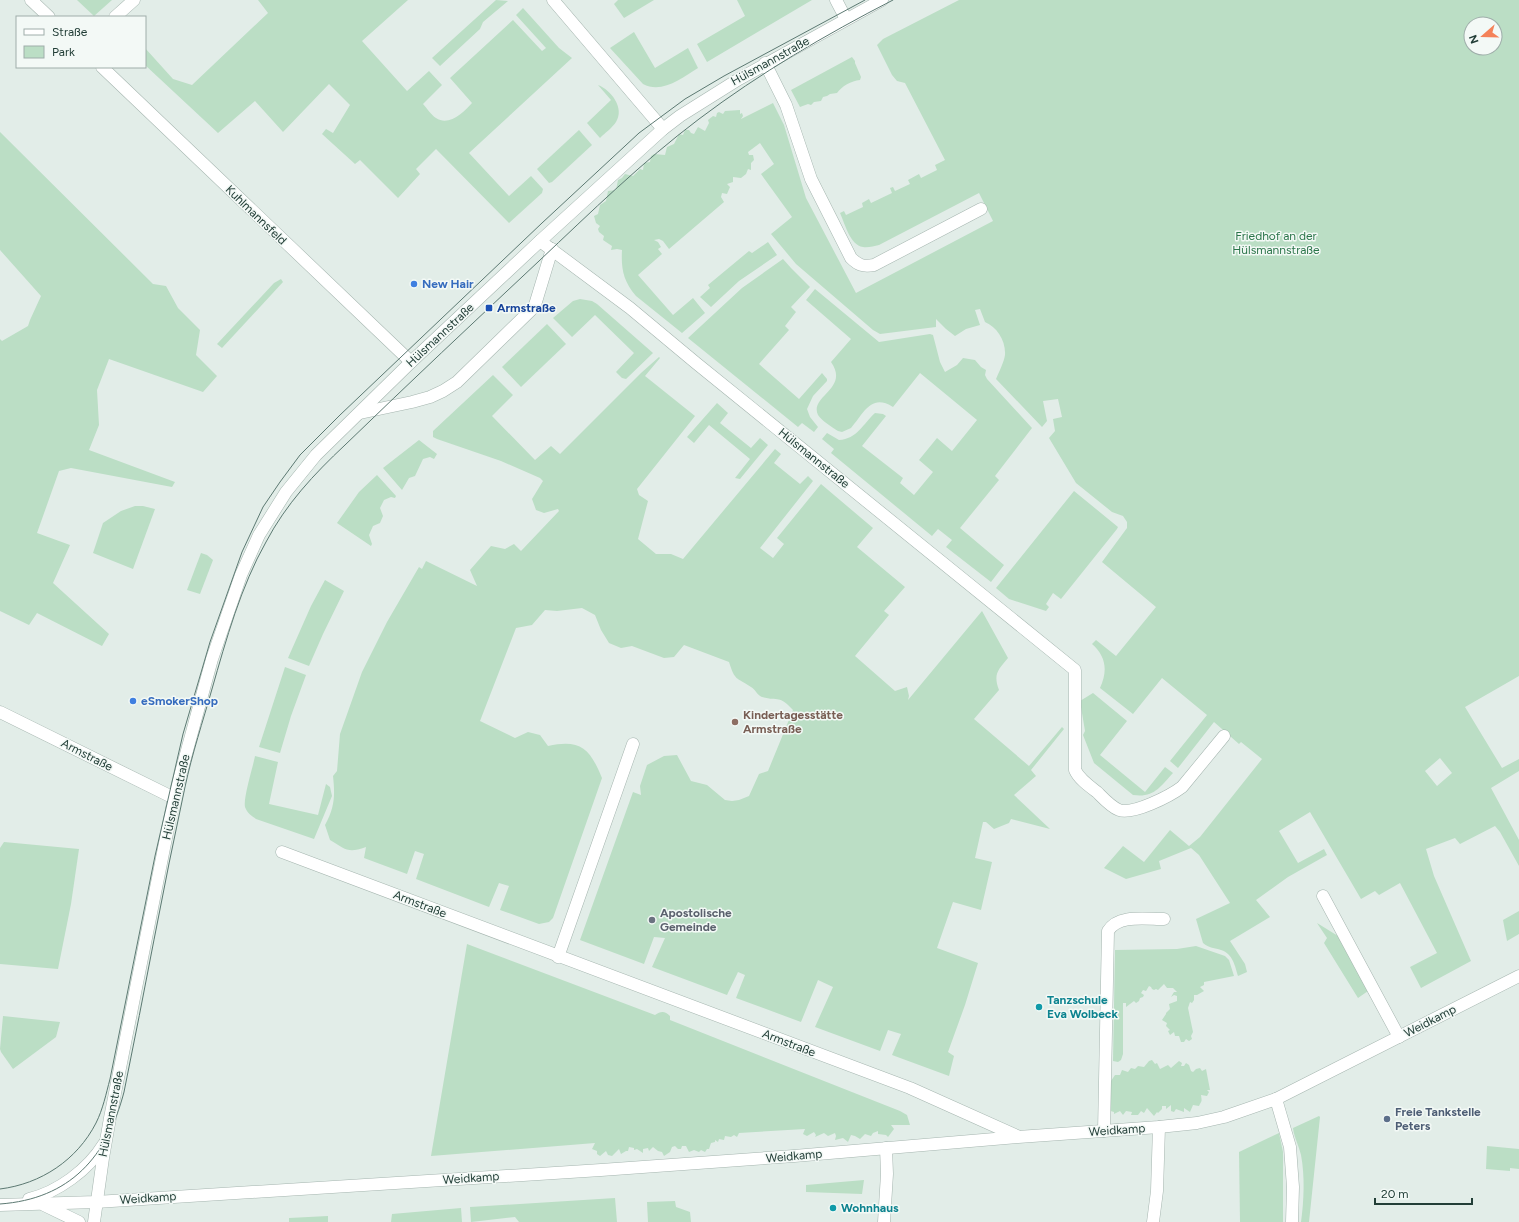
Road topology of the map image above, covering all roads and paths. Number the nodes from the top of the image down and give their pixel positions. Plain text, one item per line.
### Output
1 (31, 0) edge
2 (134, 0) edge
3 (553, 0) edge
4 (836, 0) edge
5 (882, 0) edge
6 (48, 16) edge
7 (116, 16) edge
8 (846, 19) junction
9 (765, 64) junction
10 (103, 68) edge
11 (663, 129) junction
12 (982, 209) dead end
13 (540, 241) junction
14 (552, 249) junction
15 (411, 362) junction
16 (359, 413) junction
17 (0, 712) edge
18 (1224, 736) dead end
19 (633, 744) dead end
20 (174, 798) junction
21 (282, 852) dead end
22 (1323, 896) dead end
23 (1164, 919) dead end
24 (558, 956) junction
25 (1519, 976) edge
26 (1399, 1037) junction
27 (1276, 1099) junction
28 (1160, 1127) junction
29 (1104, 1131) junction
30 (107, 1137) junction
31 (1018, 1137) junction
32 (886, 1148) junction
33 (96, 1202) junction
34 (37, 1203) junction
35 (4, 1204) edge
36 (79, 1222) edge
37 (94, 1222) edge
38 (884, 1222) edge
39 (1153, 1222) edge
40 (1292, 1222) edge

1 - 6 street
2 - 7 street
3 - 11 street
4 - 8 street
5 - 8 street, Hülsmannstraße
8 - 9 street, Hülsmannstraße
9 - 11 street, Hülsmannstraße
9 - 12 street
10 - 15 street, Kuhlmannsfeld
11 - 13 street, Hülsmannstraße
13 - 14 street, Hülsmannstraße
13 - 15 street, Hülsmannstraße
14 - 16 street
14 - 18 street, Hülsmannstraße
15 - 16 street, Hülsmannstraße
16 - 20 street, Hülsmannstraße
17 - 20 street, Armstraße
19 - 24 street
20 - 30 street, Hülsmannstraße
21 - 24 street, Armstraße
22 - 26 street
23 - 29 street
24 - 31 street, Armstraße
25 - 26 street, Weidkamp
26 - 27 street, Weidkamp
27 - 28 street, Weidkamp
27 - 40 street
28 - 29 street, Weidkamp
28 - 39 street
29 - 31 street, Weidkamp
30 - 33 street, Hülsmannstraße
30 - 35 street, Weidkamp
31 - 32 street, Weidkamp
32 - 33 street, Weidkamp
32 - 38 street
33 - 34 street, Weidkamp
33 - 37 street, Hülsmannstraße
34 - 35 street, Weidkamp
34 - 36 street, Weidkamp

